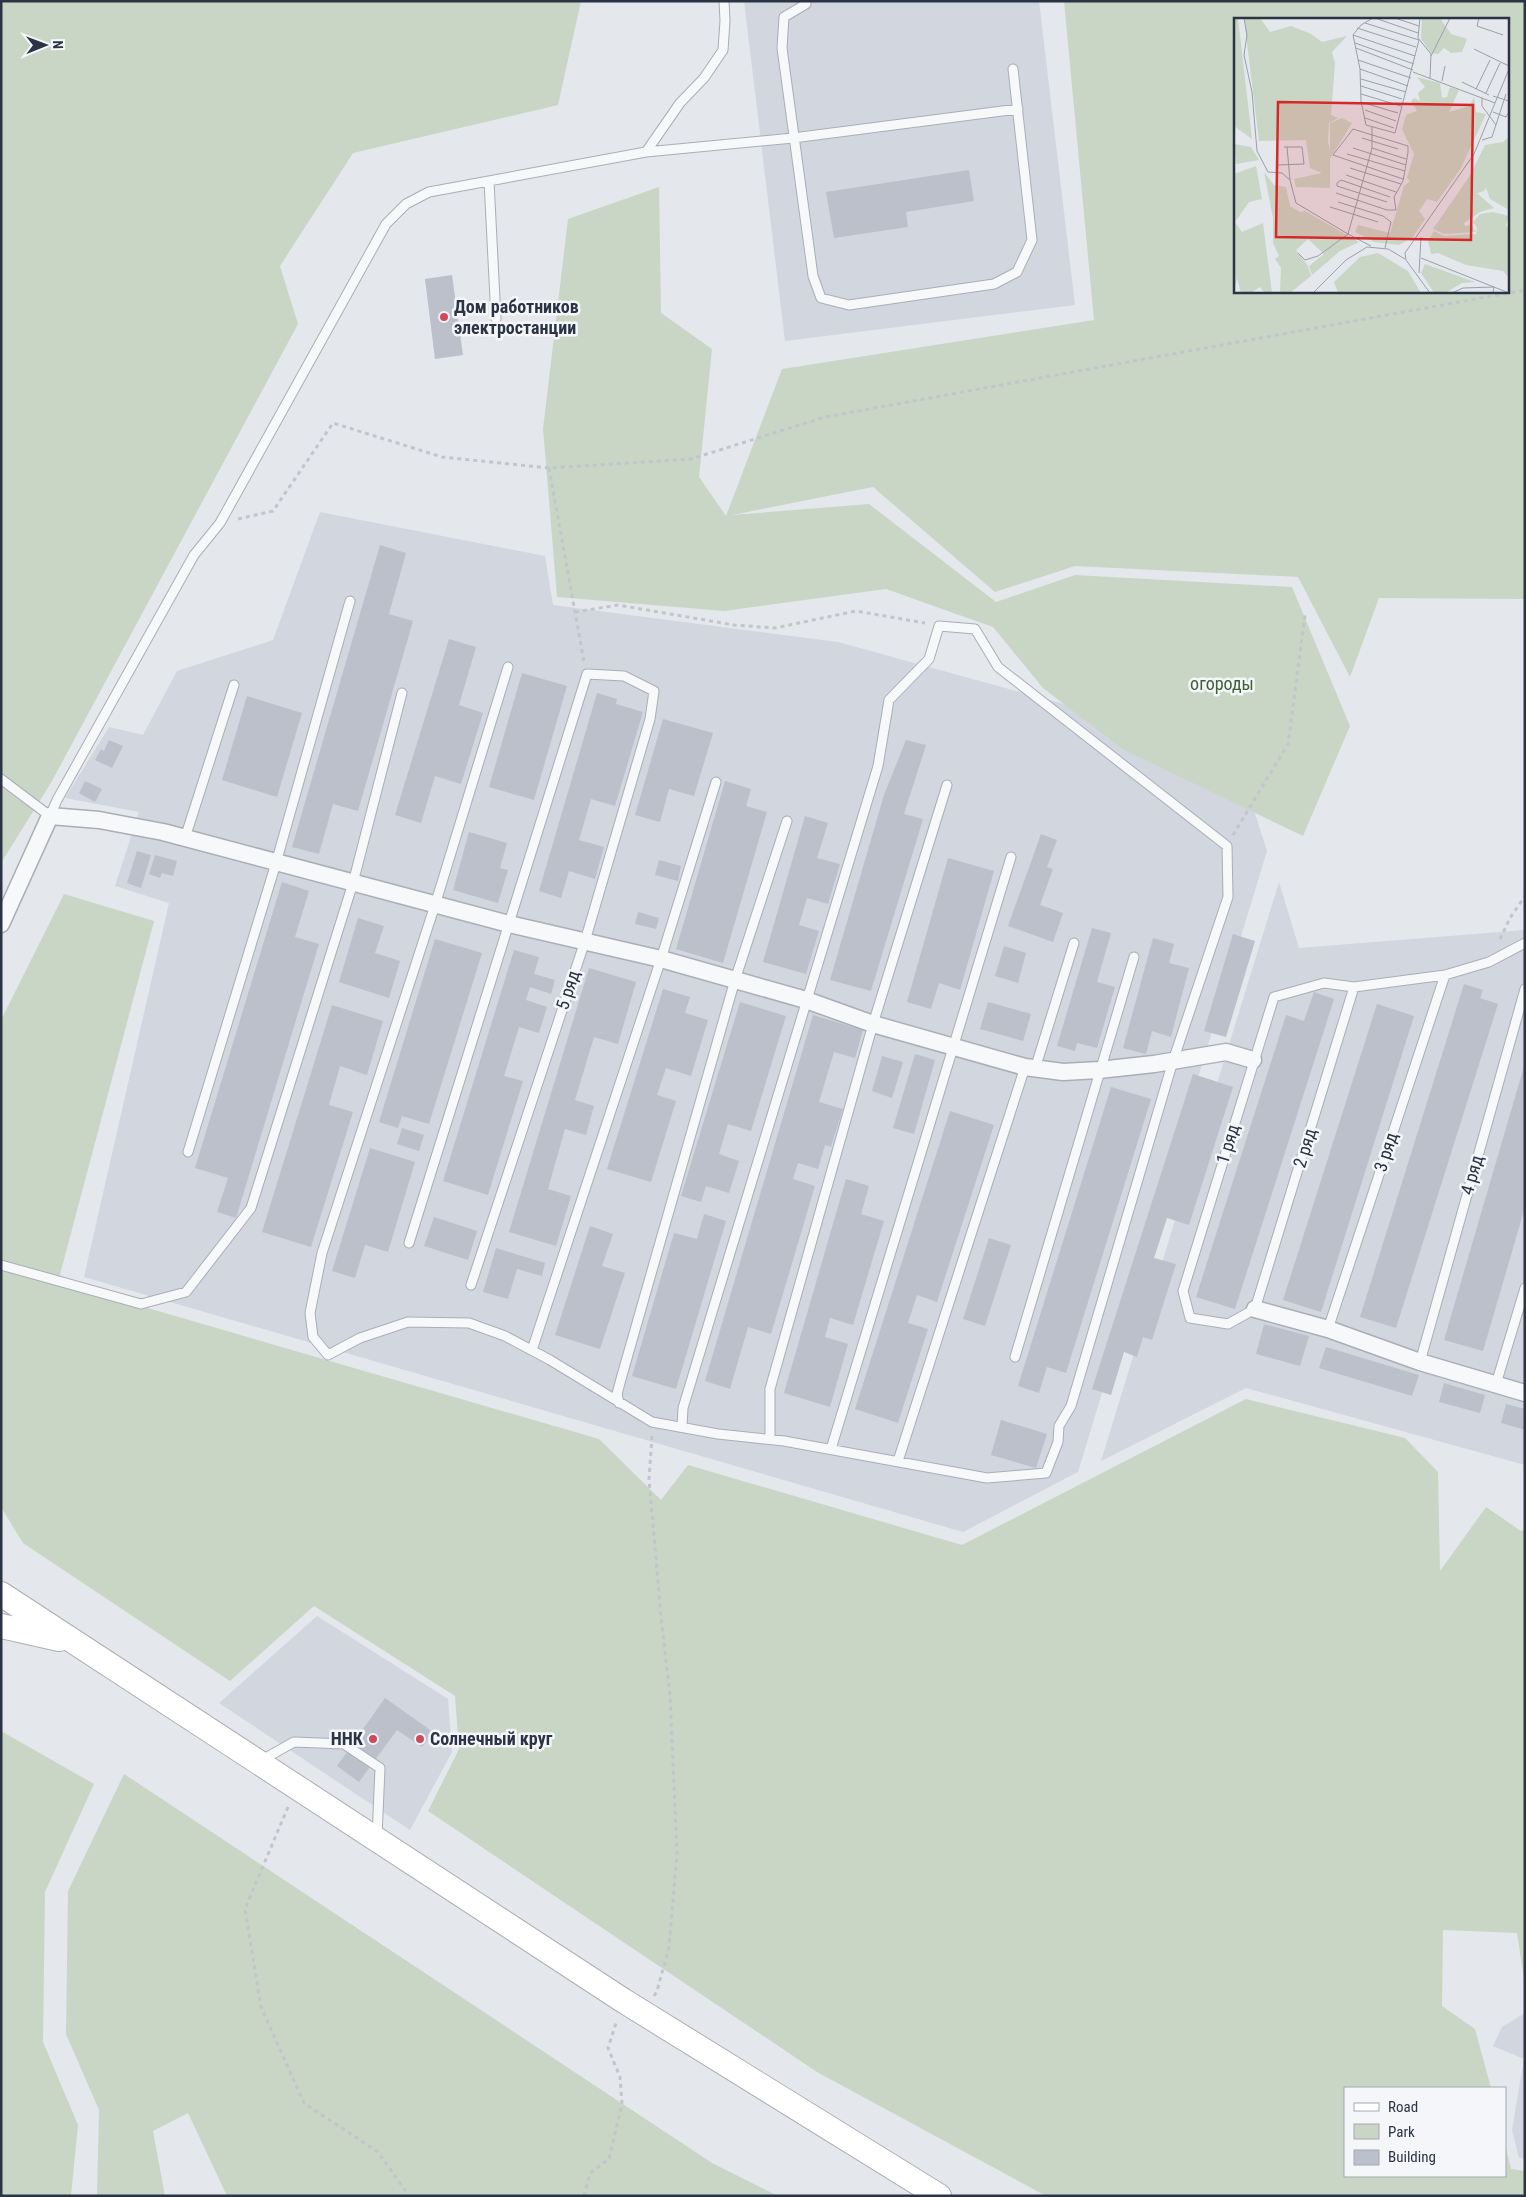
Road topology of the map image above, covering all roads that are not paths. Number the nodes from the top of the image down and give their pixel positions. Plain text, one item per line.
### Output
1 (724, 1) edge
2 (806, 4) dead end
3 (1013, 69) dead end
4 (1018, 109) junction
5 (793, 138) junction
6 (646, 152) junction
7 (489, 181) junction
8 (496, 319) dead end
9 (350, 601) dead end
10 (508, 667) dead end
11 (234, 685) dead end
12 (402, 693) dead end
13 (1, 779) edge
14 (716, 782) dead end
15 (948, 785) dead end
16 (50, 816) junction
17 (787, 821) dead end
18 (185, 838) junction
19 (1011, 857) dead end
20 (276, 863) junction
21 (353, 884) junction
22 (435, 904) junction
23 (1, 924) edge
24 (509, 924) junction
25 (585, 941) junction
26 (1074, 943) dead end
27 (1525, 943) edge
28 (1134, 957) dead end
29 (661, 960) junction
30 (1444, 975) junction
31 (735, 980) junction
32 (1354, 987) junction
33 (1525, 989) edge
34 (806, 1000) junction
35 (873, 1024) junction
36 (954, 1048) junction
37 (1253, 1060) junction
38 (1173, 1061) junction
39 (1030, 1068) junction
40 (1099, 1070) junction
41 (188, 1152) dead end
42 (408, 1243) dead end
43 (1, 1265) edge
44 (471, 1285) dead end
45 (1525, 1288) edge
46 (1256, 1308) junction
47 (1328, 1329) junction
48 (532, 1350) junction
49 (1015, 1357) dead end
50 (1420, 1362) junction
51 (1496, 1384) junction
52 (1525, 1392) edge
53 (619, 1403) junction
54 (682, 1427) junction
55 (770, 1439) junction
56 (830, 1449) junction
57 (898, 1461) junction
58 (1, 1594) edge
59 (1, 1626) edge
60 (75, 1642) junction
61 (258, 1762) junction
62 (377, 1840) junction
63 (939, 2196) edge

1 - 6 lane
2 - 5 lane
3 - 4 lane
4 - 5 lane
4 - 5 lane
5 - 6 lane
6 - 7 lane
7 - 8 lane
7 - 16 lane
9 - 20 lane
10 - 22 lane
11 - 18 lane
12 - 21 lane
13 - 16 lane
14 - 29 lane
15 - 35 lane
16 - 18 street
16 - 23 street
17 - 31 lane
18 - 20 street
19 - 36 lane
20 - 21 street
20 - 41 lane
21 - 22 street
21 - 43 lane
22 - 24 street
22 - 48 lane
24 - 25 street
24 - 25 lane, 5 ряд
24 - 42 lane
25 - 29 street
25 - 44 lane, 5 ряд
26 - 39 lane
27 - 30 lane
28 - 40 lane
29 - 31 street
29 - 48 lane
30 - 32 lane
30 - 47 lane, 3 ряд
31 - 34 street
31 - 53 lane
32 - 37 lane, 1 ряд
32 - 46 lane, 2 ряд
33 - 50 lane, 4 ряд
34 - 35 street
34 - 38 lane
34 - 54 lane
35 - 36 street
35 - 55 lane
36 - 39 street
36 - 56 lane
37 - 38 street
37 - 46 lane, 1 ряд
38 - 40 street
38 - 57 lane
39 - 40 street
39 - 57 lane
40 - 49 lane
45 - 51 lane
46 - 47 street
47 - 50 street
48 - 53 lane
50 - 51 street
51 - 52 street
53 - 54 lane
54 - 55 lane
55 - 56 lane
56 - 57 lane
58 - 60 main road
59 - 60 main road
60 - 61 main road
61 - 62 main road
61 - 62 lane
62 - 63 main road

